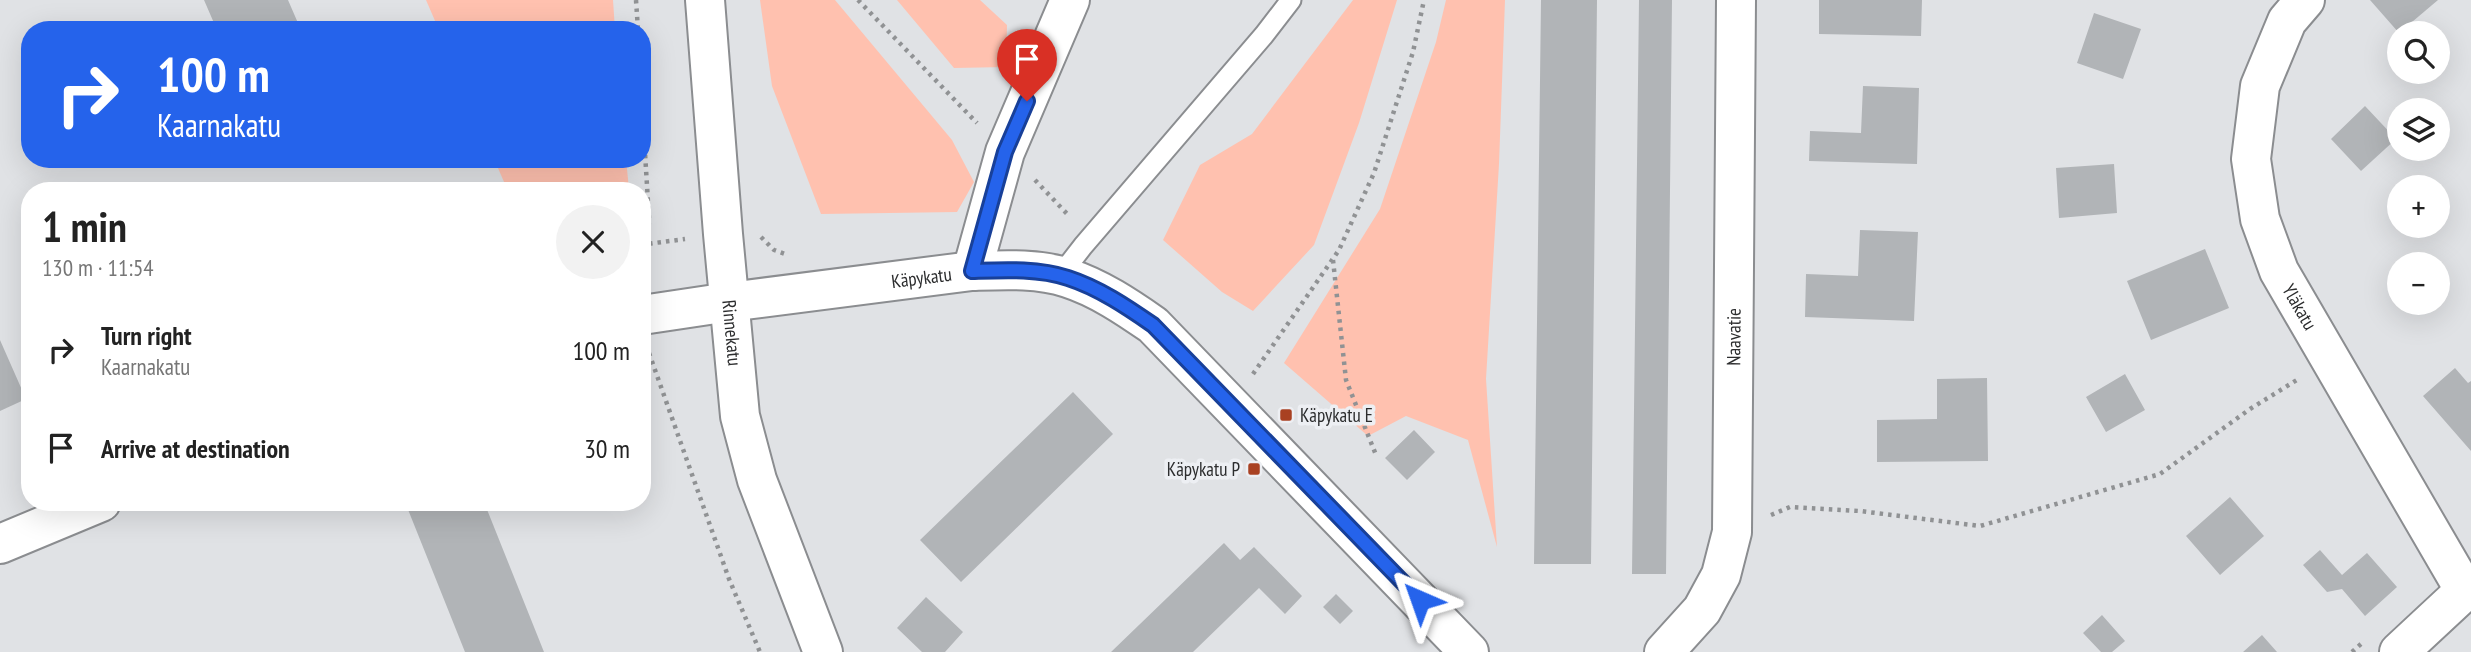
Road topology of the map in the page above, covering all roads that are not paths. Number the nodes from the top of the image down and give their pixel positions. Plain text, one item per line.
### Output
1 (705, 0) edge
2 (1070, 0) edge
3 (1291, 0) edge
4 (1736, 0) edge
5 (2305, 0) edge
6 (972, 271) junction
7 (1059, 276) junction
8 (729, 302) junction
9 (651, 313) edge
10 (79, 511) edge
11 (0, 544) edge
12 (2468, 588) edge
13 (823, 652) edge
14 (1469, 652) edge
15 (1664, 652) edge
16 (2399, 652) edge

1 - 8 street, Rinnekatu
2 - 6 street
3 - 7 lane
4 - 15 street, Naavatie
5 - 12 street, Yläkatu
6 - 7 street, Käpykatu
6 - 8 street, Käpykatu
7 - 14 street, Käpykatu
8 - 9 street, Käpykatu
8 - 13 street, Rinnekatu
10 - 11 street
12 - 16 street

